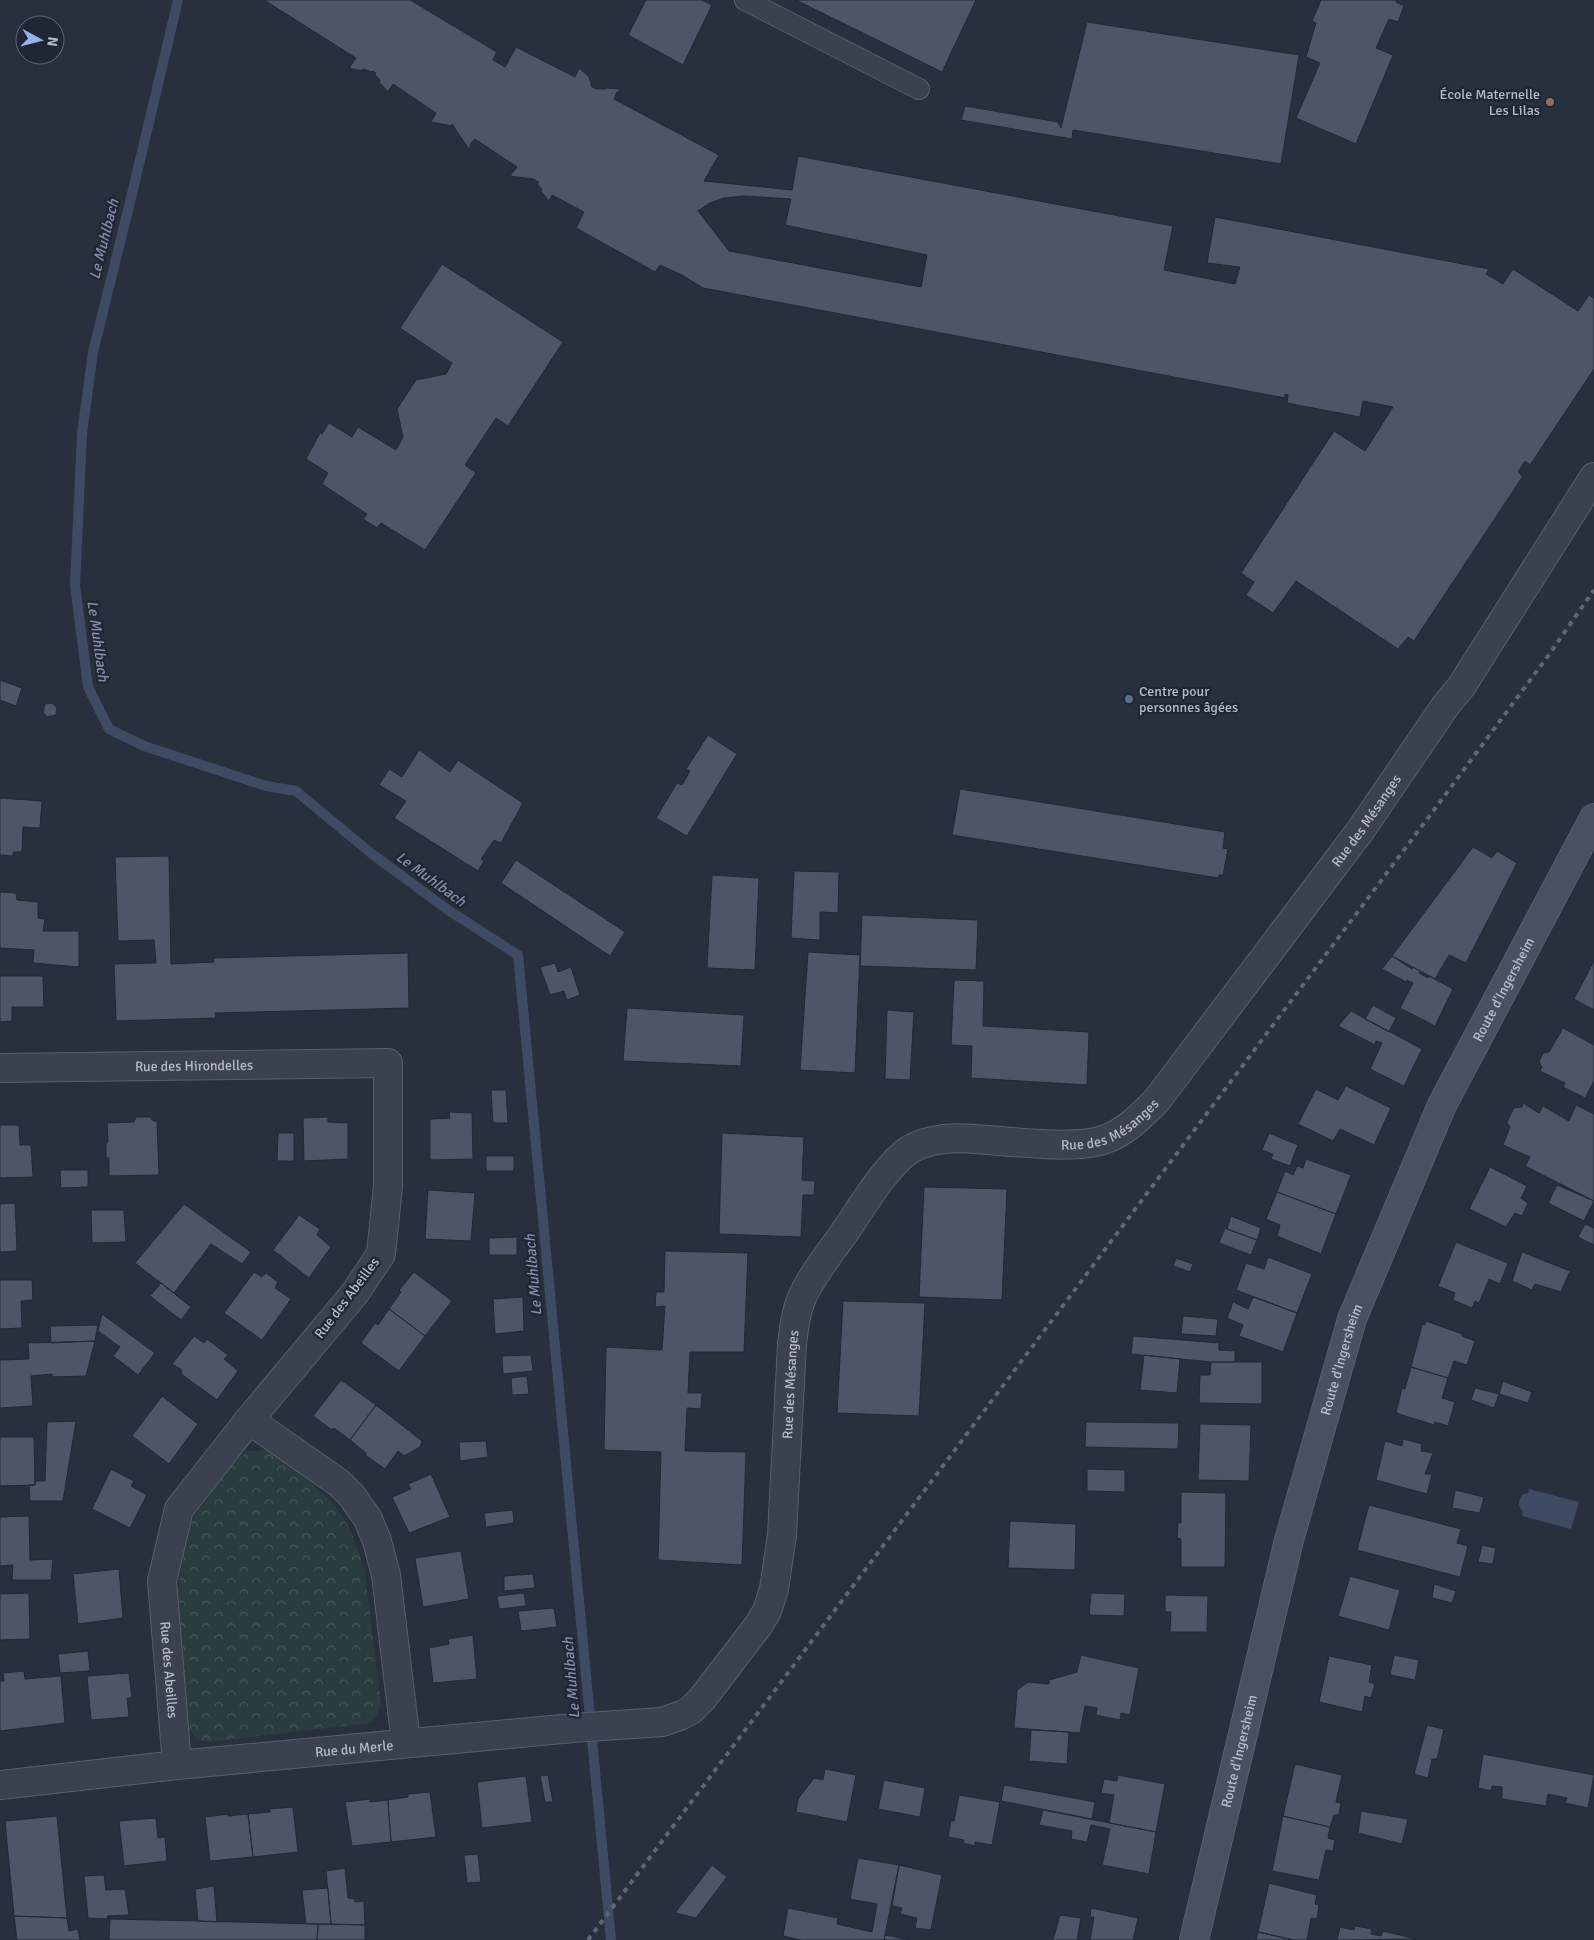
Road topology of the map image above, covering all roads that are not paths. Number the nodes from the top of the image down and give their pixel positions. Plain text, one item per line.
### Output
1 (745, 0) edge
2 (919, 89) dead end
3 (1594, 477) edge
4 (1594, 818) edge
5 (388, 1063) joint
6 (0, 1068) edge
7 (249, 1420) junction
8 (702, 1699) joint
9 (406, 1744) junction
10 (177, 1765) junction
11 (0, 1785) edge
12 (1194, 1940) edge

1 - 2 lane
3 - 8 street, Rue des Mésanges
4 - 12 main road, Route d'Ingersheim
5 - 6 street, Rue des Hirondelles
5 - 7 street, Rue des Abeilles
7 - 9 street
7 - 10 street, Rue des Abeilles
8 - 9 street, Rue du Merle
9 - 10 street, Rue du Merle
10 - 11 street, Rue du Merle

